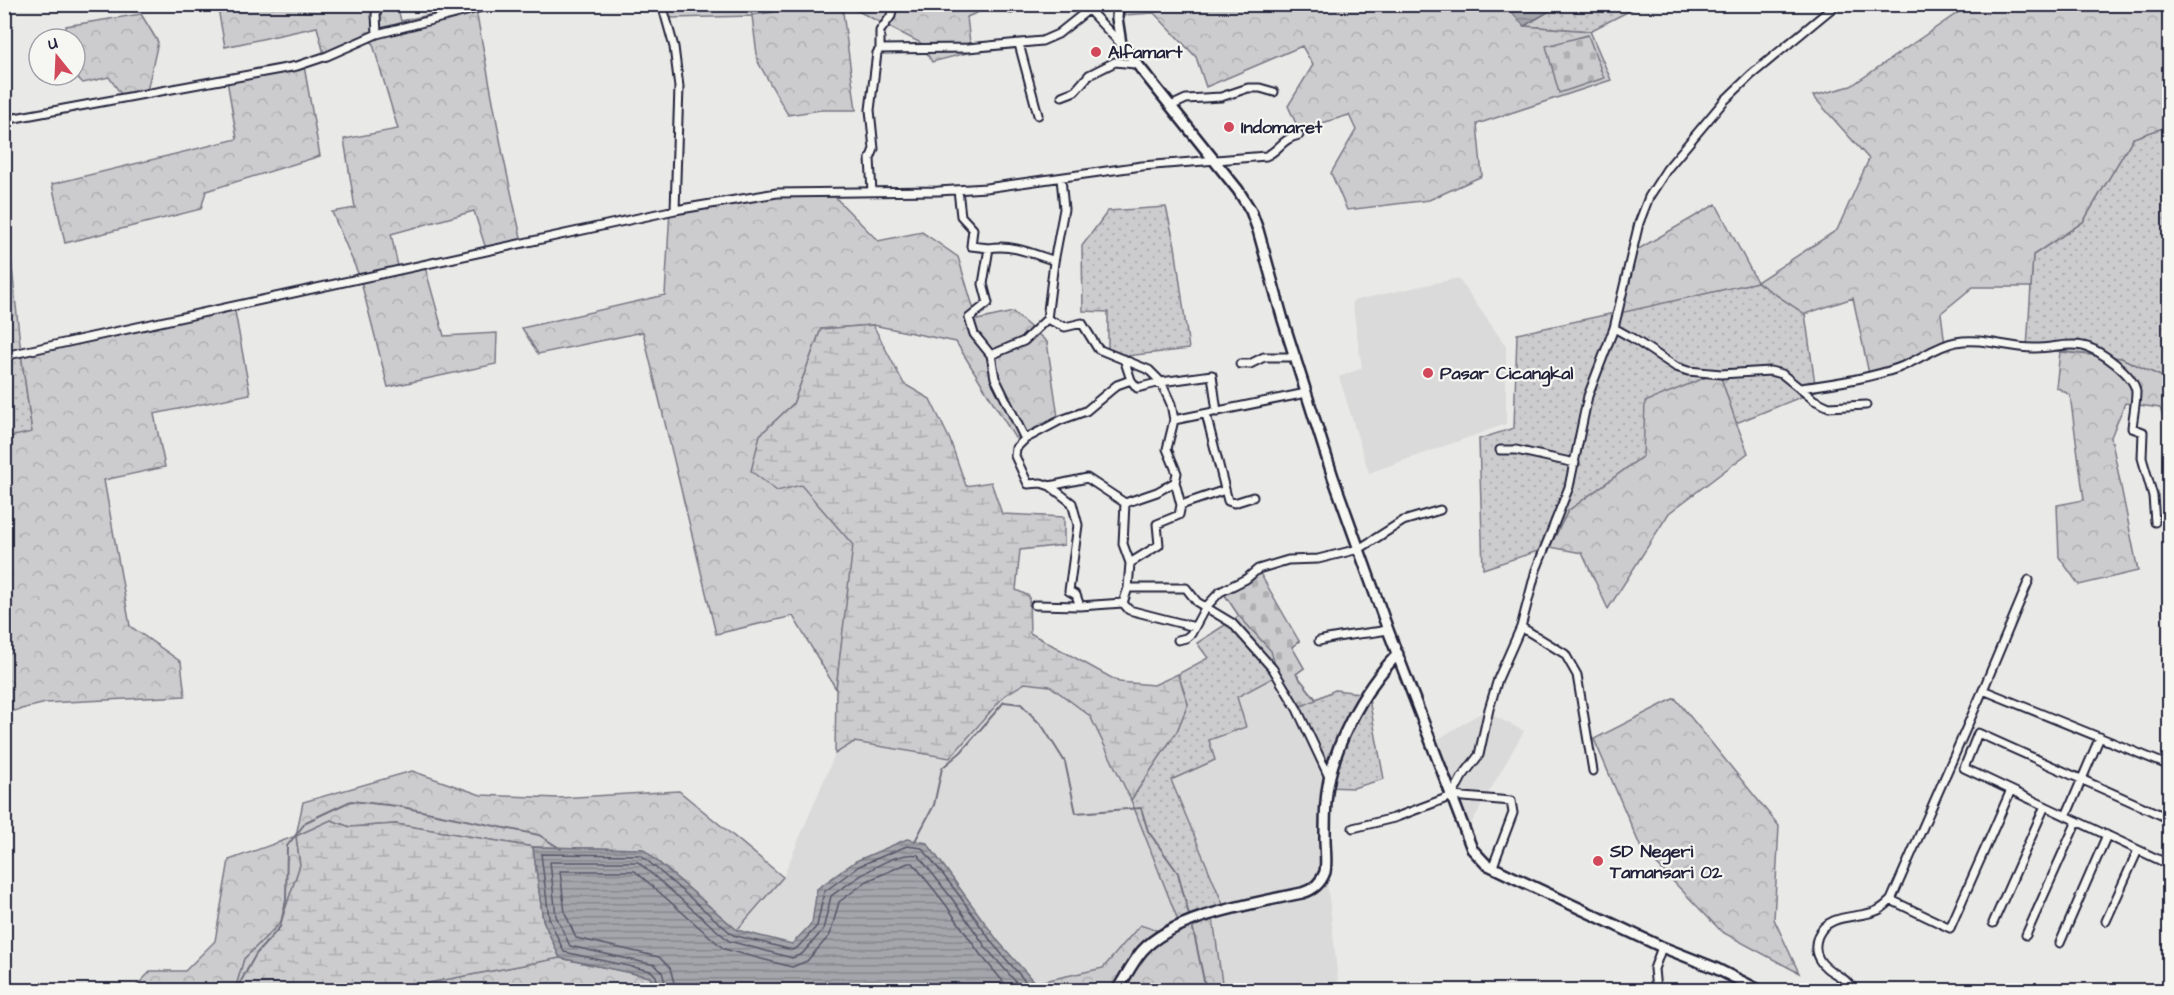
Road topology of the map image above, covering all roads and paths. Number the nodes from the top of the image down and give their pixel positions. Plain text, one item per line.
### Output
1 (380, 4) edge
2 (494, 4) edge
3 (662, 4) edge
4 (893, 4) edge
5 (1118, 4) edge
6 (1837, 4) edge
7 (1086, 7) edge
8 (377, 34) junction
9 (1019, 44) junction
10 (1120, 44) junction
11 (880, 50) junction
12 (1135, 64) junction
13 (4, 89) edge
14 (1274, 92) dead end
15 (1062, 96) dead end
16 (1171, 106) junction
17 (1038, 115) dead end
18 (6, 120) edge
19 (1299, 135) dead end
20 (1215, 160) junction
21 (1061, 178) junction
22 (958, 190) junction
23 (872, 192) junction
24 (675, 210) junction
25 (989, 248) junction
26 (1054, 262) junction
27 (1047, 319) junction
28 (1614, 328) junction
29 (4, 356) edge
30 (991, 356) junction
31 (1296, 357) junction
32 (1124, 359) junction
33 (1240, 364) dead end
34 (1131, 380) junction
35 (1161, 382) junction
36 (1800, 388) junction
37 (1306, 393) junction
38 (1866, 405) dead end
39 (1217, 412) junction
40 (1206, 414) junction
41 (1174, 420) junction
42 (1025, 439) junction
43 (1500, 450) dead end
44 (1575, 463) junction
45 (1175, 482) junction
46 (1050, 486) junction
47 (1225, 490) junction
48 (1253, 497) dead end
49 (1125, 503) junction
50 (1181, 505) junction
51 (1440, 510) dead end
52 (2155, 522) dead end
53 (1359, 549) junction
54 (1130, 563) junction
55 (2029, 580) dead end
56 (1128, 588) junction
57 (1123, 603) junction
58 (1035, 605) dead end
59 (1080, 606) junction
60 (1205, 608) junction
61 (1195, 627) junction
62 (1521, 627) junction
63 (1388, 630) junction
64 (1178, 640) dead end
65 (1318, 641) dead end
66 (1398, 654) junction
67 (1983, 690) junction
68 (2100, 738) junction
69 (2169, 766) edge
70 (1593, 771) dead end
71 (1330, 779) junction
72 (2082, 779) junction
73 (2011, 790) junction
74 (1452, 796) junction
75 (2045, 806) junction
76 (2066, 816) junction
77 (2169, 819) edge
78 (2077, 821) junction
79 (1353, 828) dead end
80 (2107, 835) junction
81 (2138, 850) junction
82 (2168, 864) dead end
83 (1493, 866) junction
84 (1891, 900) junction
85 (2106, 921) dead end
86 (1993, 923) dead end
87 (2026, 935) dead end
88 (2060, 943) dead end
89 (1662, 947) junction
90 (1117, 990) edge
91 (1656, 990) edge
92 (1759, 990) edge
93 (1853, 990) edge

1 - 8 street
2 - 8 street
3 - 24 street
4 - 11 street
5 - 10 main road
6 - 28 street
7 - 9 street
7 - 10 street
8 - 18 street
9 - 11 street
9 - 17 street
10 - 12 main road
11 - 23 street
12 - 15 street
12 - 16 main road
13 - 18 street
14 - 16 street
16 - 20 main road
19 - 20 street
20 - 21 street
20 - 31 main road
21 - 22 street
21 - 26 street
22 - 23 street
22 - 25 street
23 - 24 street
24 - 29 street
25 - 26 street
25 - 30 street
26 - 27 street
27 - 30 street
27 - 32 street
28 - 36 street
28 - 44 street
30 - 42 street
31 - 33 street
31 - 37 main road
32 - 34 street
32 - 35 street
34 - 35 street
34 - 42 street
35 - 39 street
35 - 41 street
36 - 38 street
36 - 52 street
37 - 39 street
37 - 53 main road
39 - 40 street
40 - 41 street
40 - 47 street
41 - 45 street
42 - 46 street
43 - 44 street
44 - 62 street
45 - 49 street
45 - 50 street
46 - 49 street
46 - 59 street
47 - 48 street
47 - 50 street
49 - 54 street
50 - 54 street
51 - 53 street
53 - 60 street
53 - 63 main road
54 - 56 street
55 - 67 street
56 - 57 street
56 - 60 street
57 - 59 street
57 - 61 street
58 - 59 street
60 - 61 street
60 - 71 street
61 - 64 street
62 - 70 street
62 - 74 street
63 - 65 street
63 - 66 main road
66 - 71 main road
66 - 74 main road
67 - 68 street
67 - 84 street
68 - 69 street
68 - 72 street
71 - 90 main road
72 - 73 street
72 - 76 street
72 - 77 street
73 - 75 street
73 - 84 street
74 - 79 street
74 - 83 main road
74 - 83 street
75 - 76 street
75 - 86 street
76 - 78 street
78 - 80 street
78 - 87 street
80 - 81 street
80 - 88 street
81 - 82 street
81 - 85 street
83 - 89 main road
84 - 93 street
89 - 91 street
89 - 92 main road

